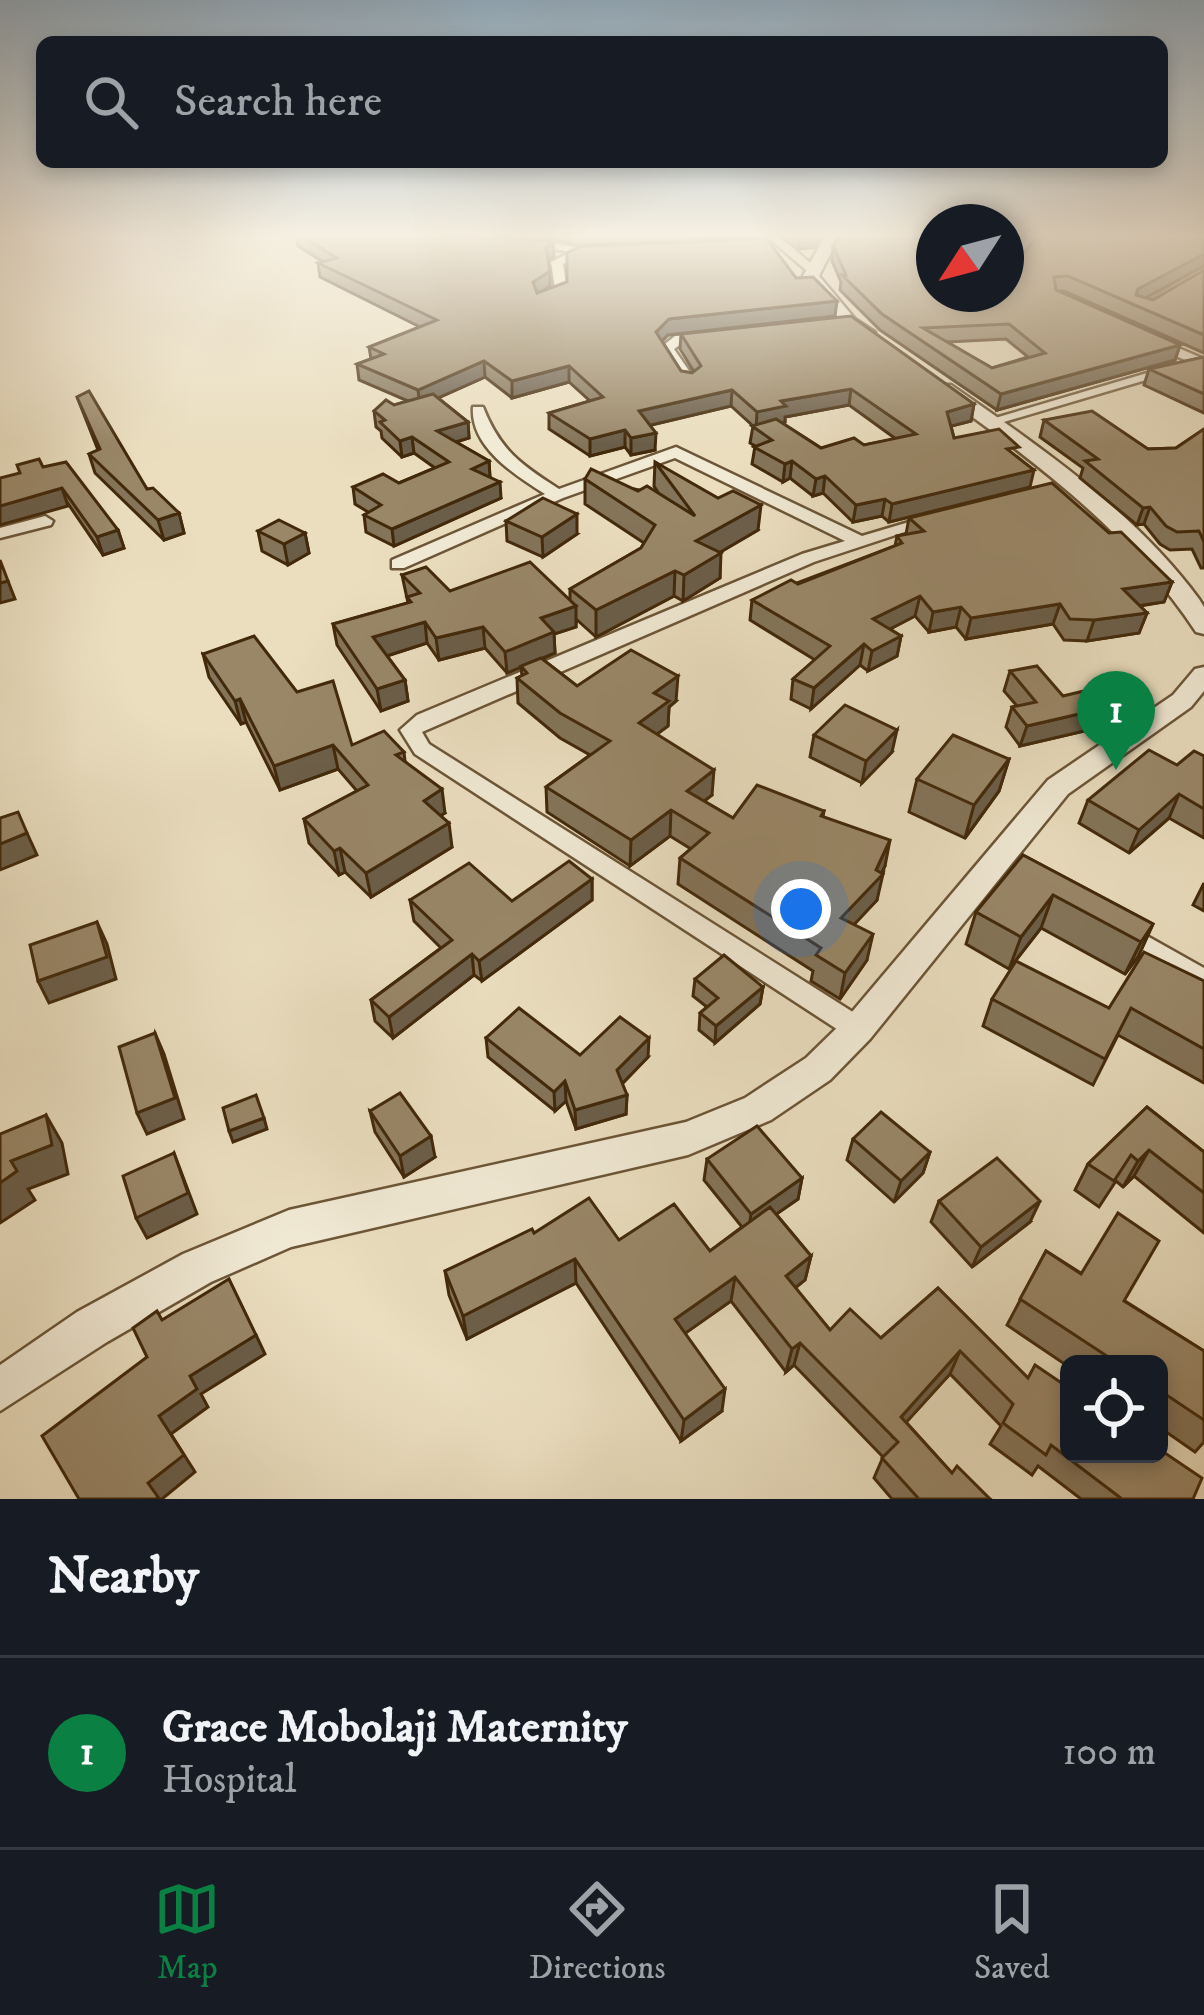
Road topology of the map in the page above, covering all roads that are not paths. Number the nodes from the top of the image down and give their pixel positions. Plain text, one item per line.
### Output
1 (827, 304) edge
2 (1149, 304) edge
3 (1142, 308) edge
4 (723, 335) edge
5 (1142, 335) edge
6 (881, 345) edge
7 (1204, 364) edge
8 (689, 381) edge
9 (933, 381) edge
10 (478, 410) dead end
11 (992, 421) junction
12 (1071, 487) junction
13 (1048, 492) edge
14 (557, 495) junction
15 (957, 514) edge
16 (44, 521) dead end
17 (0, 533) edge
18 (856, 540) junction
19 (398, 564) dead end
20 (1204, 627) edge
21 (1204, 675) edge
22 (1102, 920) edge
23 (1204, 981) edge
24 (858, 1029) junction
25 (0, 1390) edge

1 - 6 street
2 - 3 street
4 - 8 street
5 - 7 street
7 - 11 street
9 - 11 street
10 - 14 street
11 - 12 street
12 - 13 street
12 - 20 street
14 - 18 street
14 - 19 street
15 - 18 street
16 - 17 street
18 - 24 street
21 - 24 street
22 - 23 street
24 - 25 street

